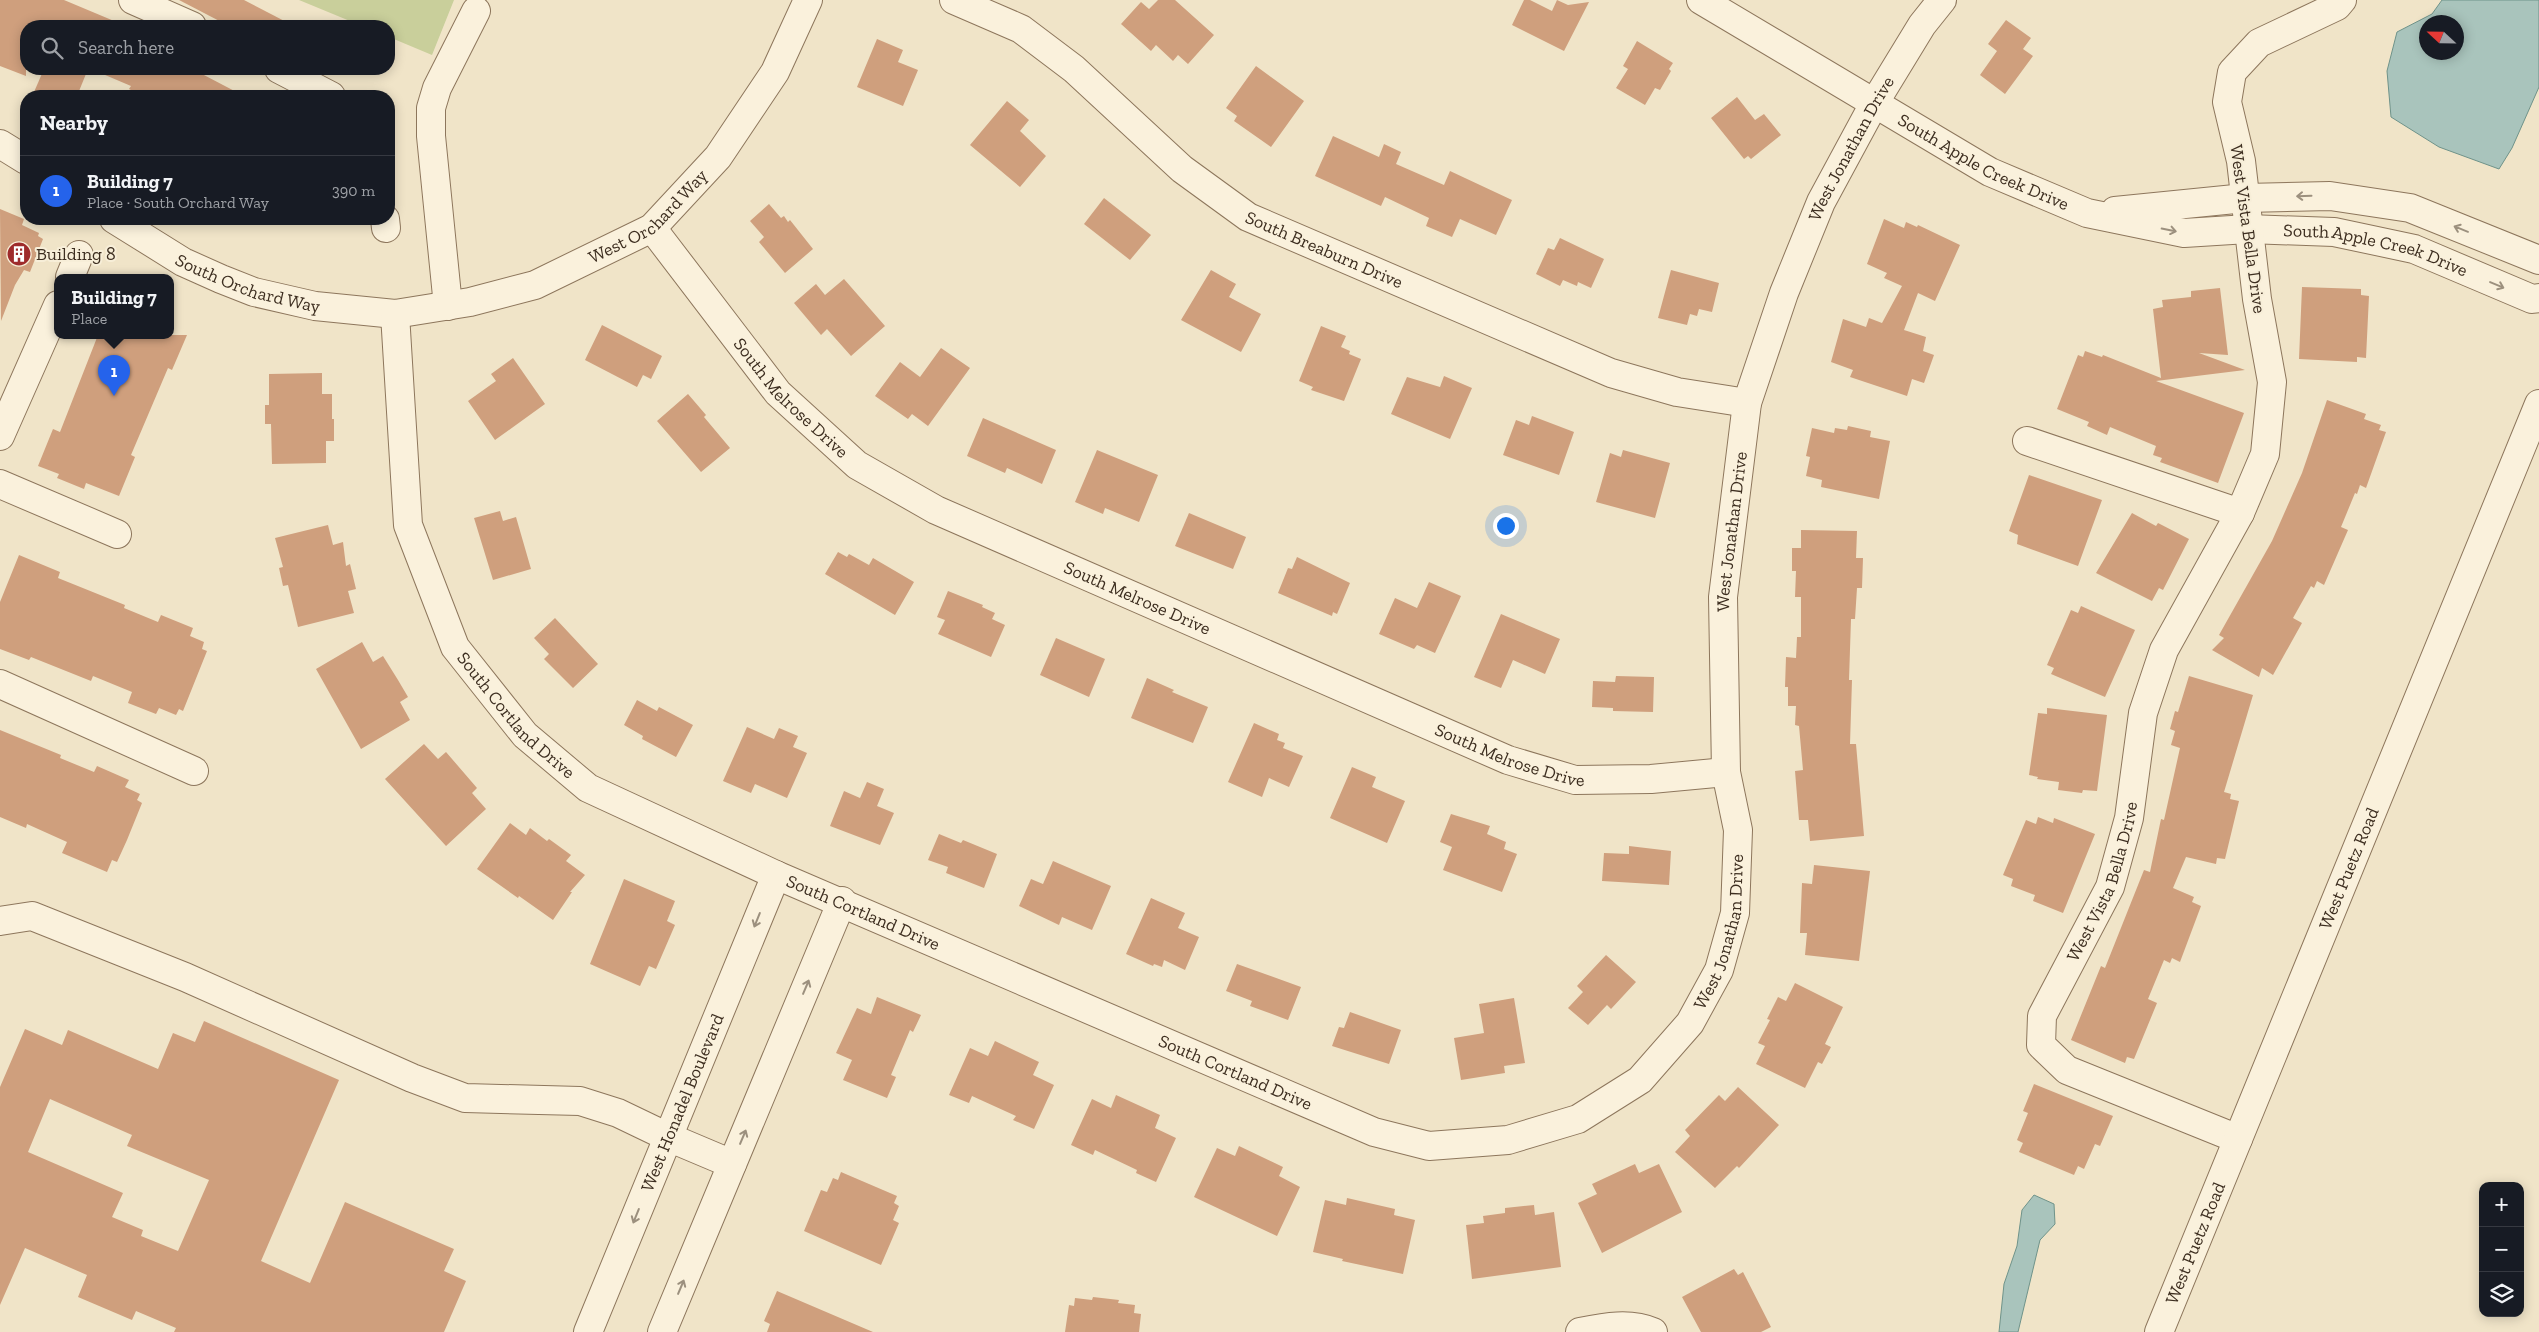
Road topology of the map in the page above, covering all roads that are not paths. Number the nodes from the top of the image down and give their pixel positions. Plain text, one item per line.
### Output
1 (133, 0) edge
2 (808, 0) edge
3 (954, 0) edge
4 (1701, 0) edge
5 (1942, 0) edge
6 (2342, 0) edge
7 (476, 11) dead end
8 (178, 20) edge
9 (291, 75) edge
10 (319, 90) edge
11 (1875, 102) junction
12 (0, 144) edge
13 (20, 156) edge
14 (2245, 198) junction
15 (2087, 213) junction
16 (2427, 215) junction
17 (124, 225) edge
18 (652, 228) junction
19 (2248, 229) junction
20 (2414, 249) junction
21 (2539, 260) edge
22 (2539, 298) edge
23 (448, 306) junction
24 (54, 313) edge
25 (395, 314) junction
26 (1747, 403) junction
27 (2539, 404) edge
28 (0, 436) edge
29 (2027, 441) dead end
30 (0, 484) edge
31 (2240, 513) junction
32 (117, 534) dead end
33 (0, 684) edge
34 (194, 771) dead end
35 (1726, 772) junction
36 (776, 875) junction
37 (842, 901) junction
38 (0, 921) edge
39 (1640, 1080) joint
40 (668, 1137) junction
41 (2238, 1139) junction
42 (732, 1164) junction
43 (592, 1331) edge
44 (662, 1332) edge
45 (1580, 1332) edge
46 (1653, 1332) edge
47 (2159, 1332) edge

1 - 8 street
2 - 18 street, West Orchard Way
3 - 26 street, South Breaburn Drive
4 - 11 street, South Apple Creek Drive
5 - 11 street, West Jonathan Drive
6 - 14 street, West Vista Bella Drive
7 - 23 street
9 - 10 street
11 - 15 street, South Apple Creek Drive
11 - 26 street, West Jonathan Drive
12 - 13 street
14 - 15 street, South Apple Creek Drive
16 -> 14 street, South Apple Creek Drive
14 - 19 street, West Vista Bella Drive
15 -> 19 street, South Apple Creek Drive
16 - 20 street
21 -> 16 street, South Apple Creek Drive
17 - 25 street, South Orchard Way
18 - 23 street, West Orchard Way
18 - 35 street, South Melrose Drive
19 - 20 street, South Apple Creek Drive
19 - 31 street, West Vista Bella Drive
20 -> 22 street, South Apple Creek Drive
23 - 25 street, West Orchard Way
24 - 28 street
25 - 36 street, South Cortland Drive
26 - 35 street, West Jonathan Drive
27 - 41 street, West Puetz Road
29 - 31 street
30 - 32 street
31 - 41 street, West Vista Bella Drive
33 - 34 street
35 - 39 street, West Jonathan Drive
36 - 37 street, South Cortland Drive
36 -> 40 street, West Honadel Boulevard
37 - 39 street, South Cortland Drive
42 -> 37 street
38 - 40 street
40 - 42 street
40 -> 43 street, West Honadel Boulevard
41 - 47 street, West Puetz Road
44 -> 42 street
45 - 46 street

